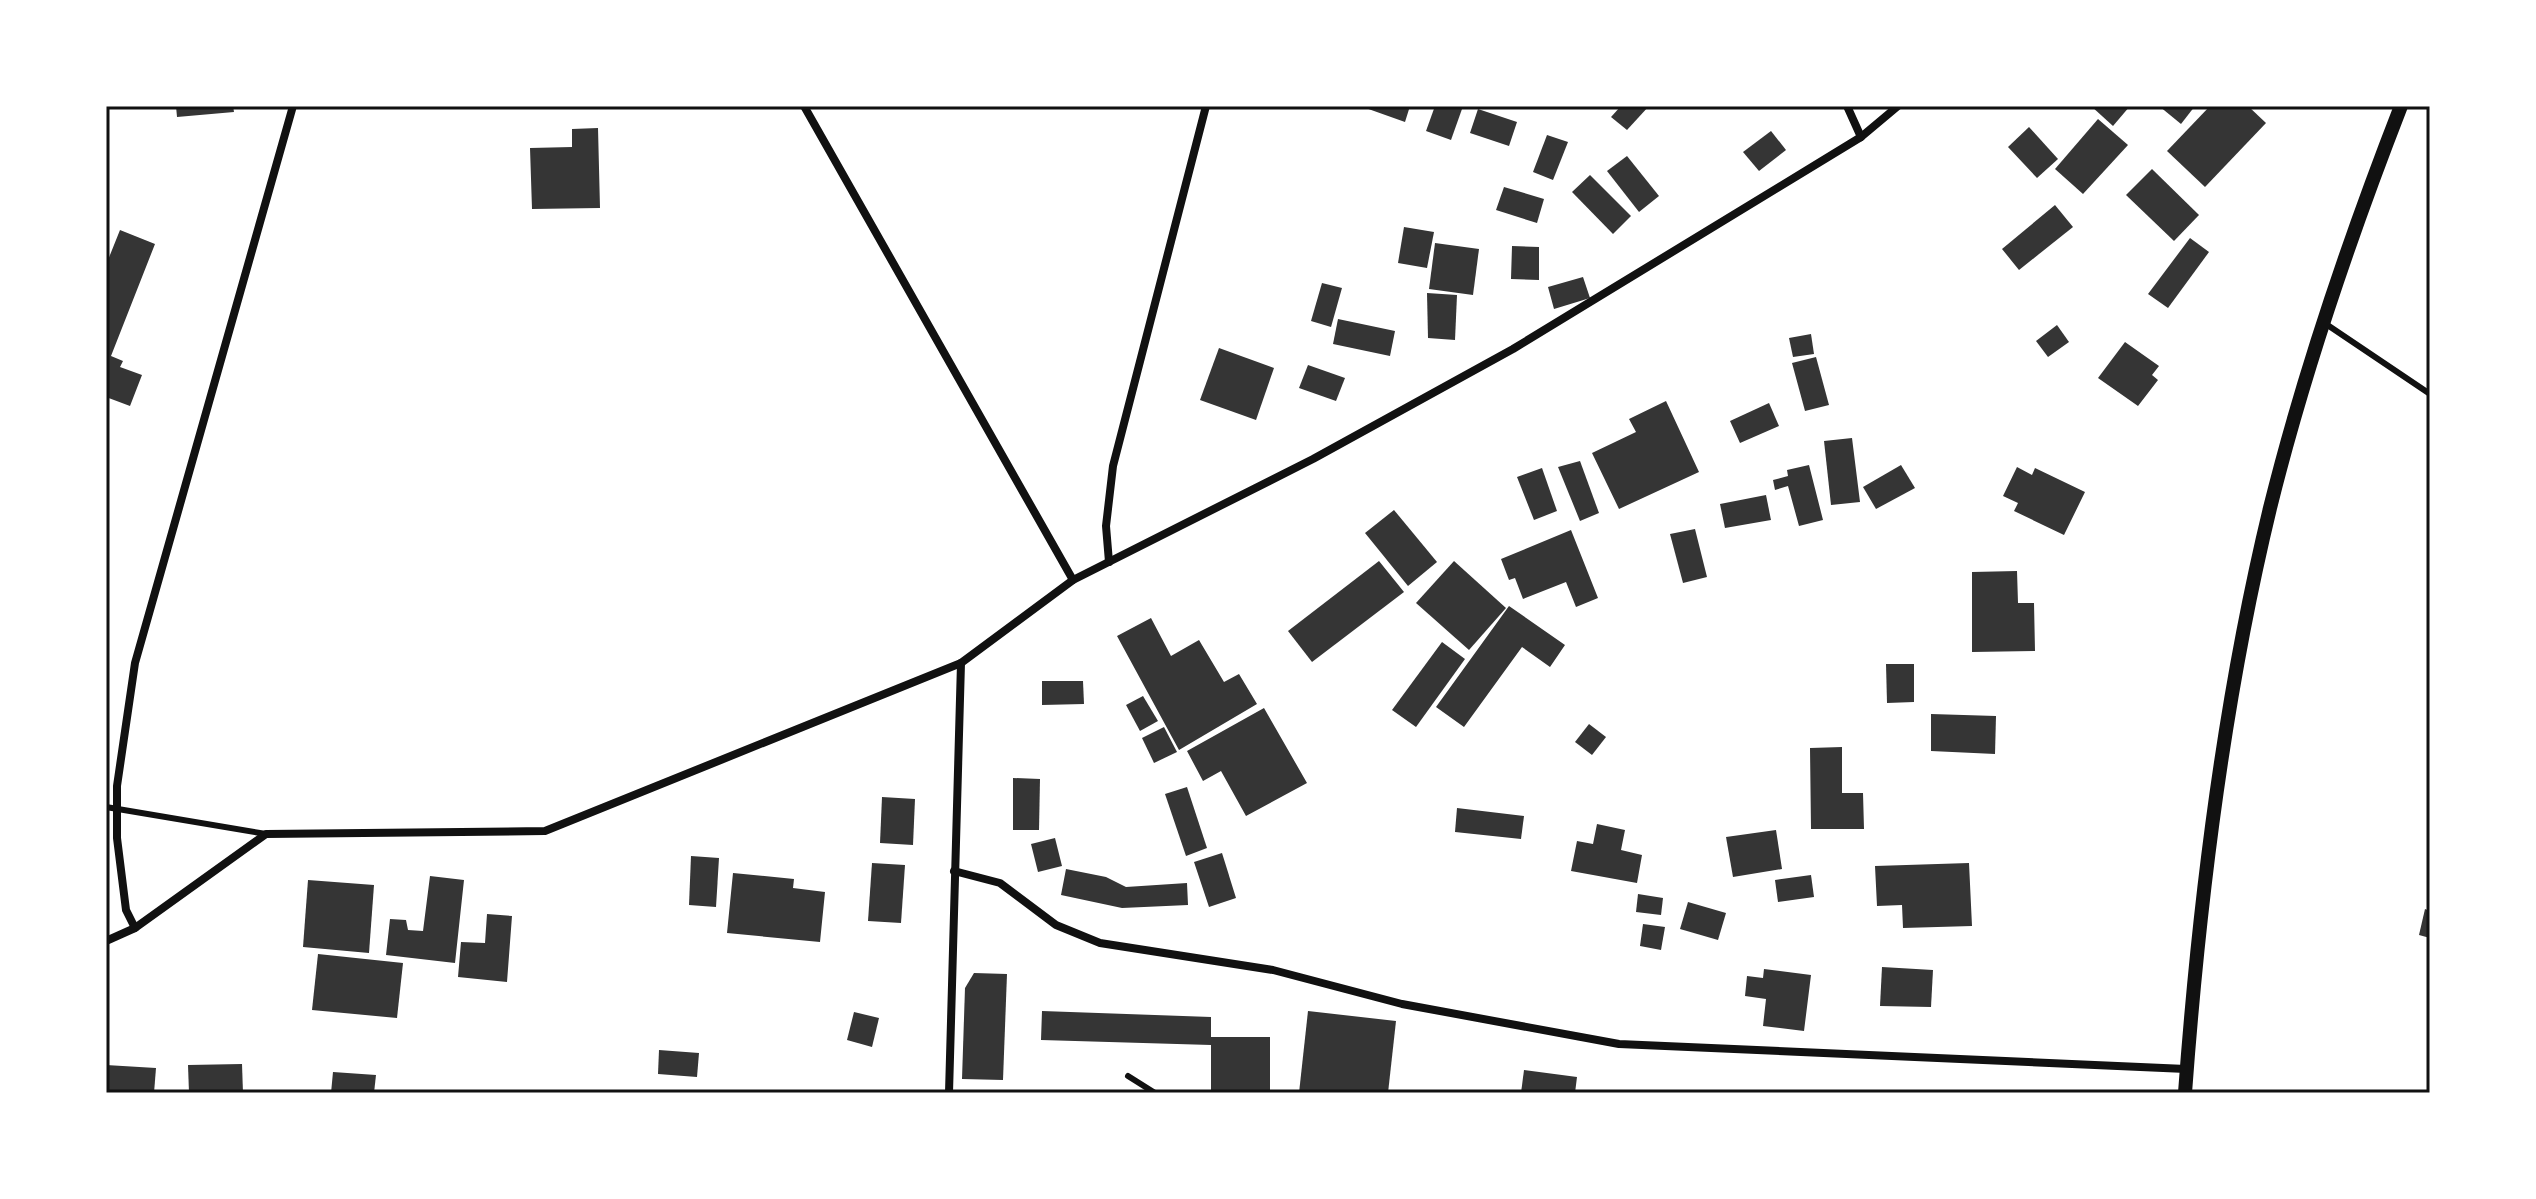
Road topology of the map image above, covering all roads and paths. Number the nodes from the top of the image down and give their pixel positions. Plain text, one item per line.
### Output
1 (293, 106) edge
2 (804, 106) edge
3 (1206, 106) edge
4 (1847, 106) edge
5 (1898, 106) edge
6 (2401, 106) edge
7 (1861, 137) junction
8 (2323, 322) junction
9 (2430, 394) edge
10 (1109, 562) junction
11 (1073, 580) junction
12 (961, 663) junction
13 (106, 807) edge
14 (117, 809) junction
15 (266, 834) junction
16 (954, 871) junction
17 (135, 928) junction
18 (106, 941) edge
19 (2186, 1069) junction
20 (1128, 1076) dead end
21 (949, 1093) edge
22 (1155, 1093) edge
23 (2185, 1093) edge

1 - 14 street
2 - 11 street
3 - 10 street
4 - 7 street
5 - 7 street
6 - 8 street
7 - 10 street
8 - 9 lane
8 - 19 street
10 - 11 street
11 - 12 street
12 - 15 street
12 - 16 street
13 - 14 lane
14 - 15 lane
14 - 17 street
15 - 17 street
16 - 19 street
16 - 21 street
17 - 18 street
19 - 23 street
20 - 22 lane

